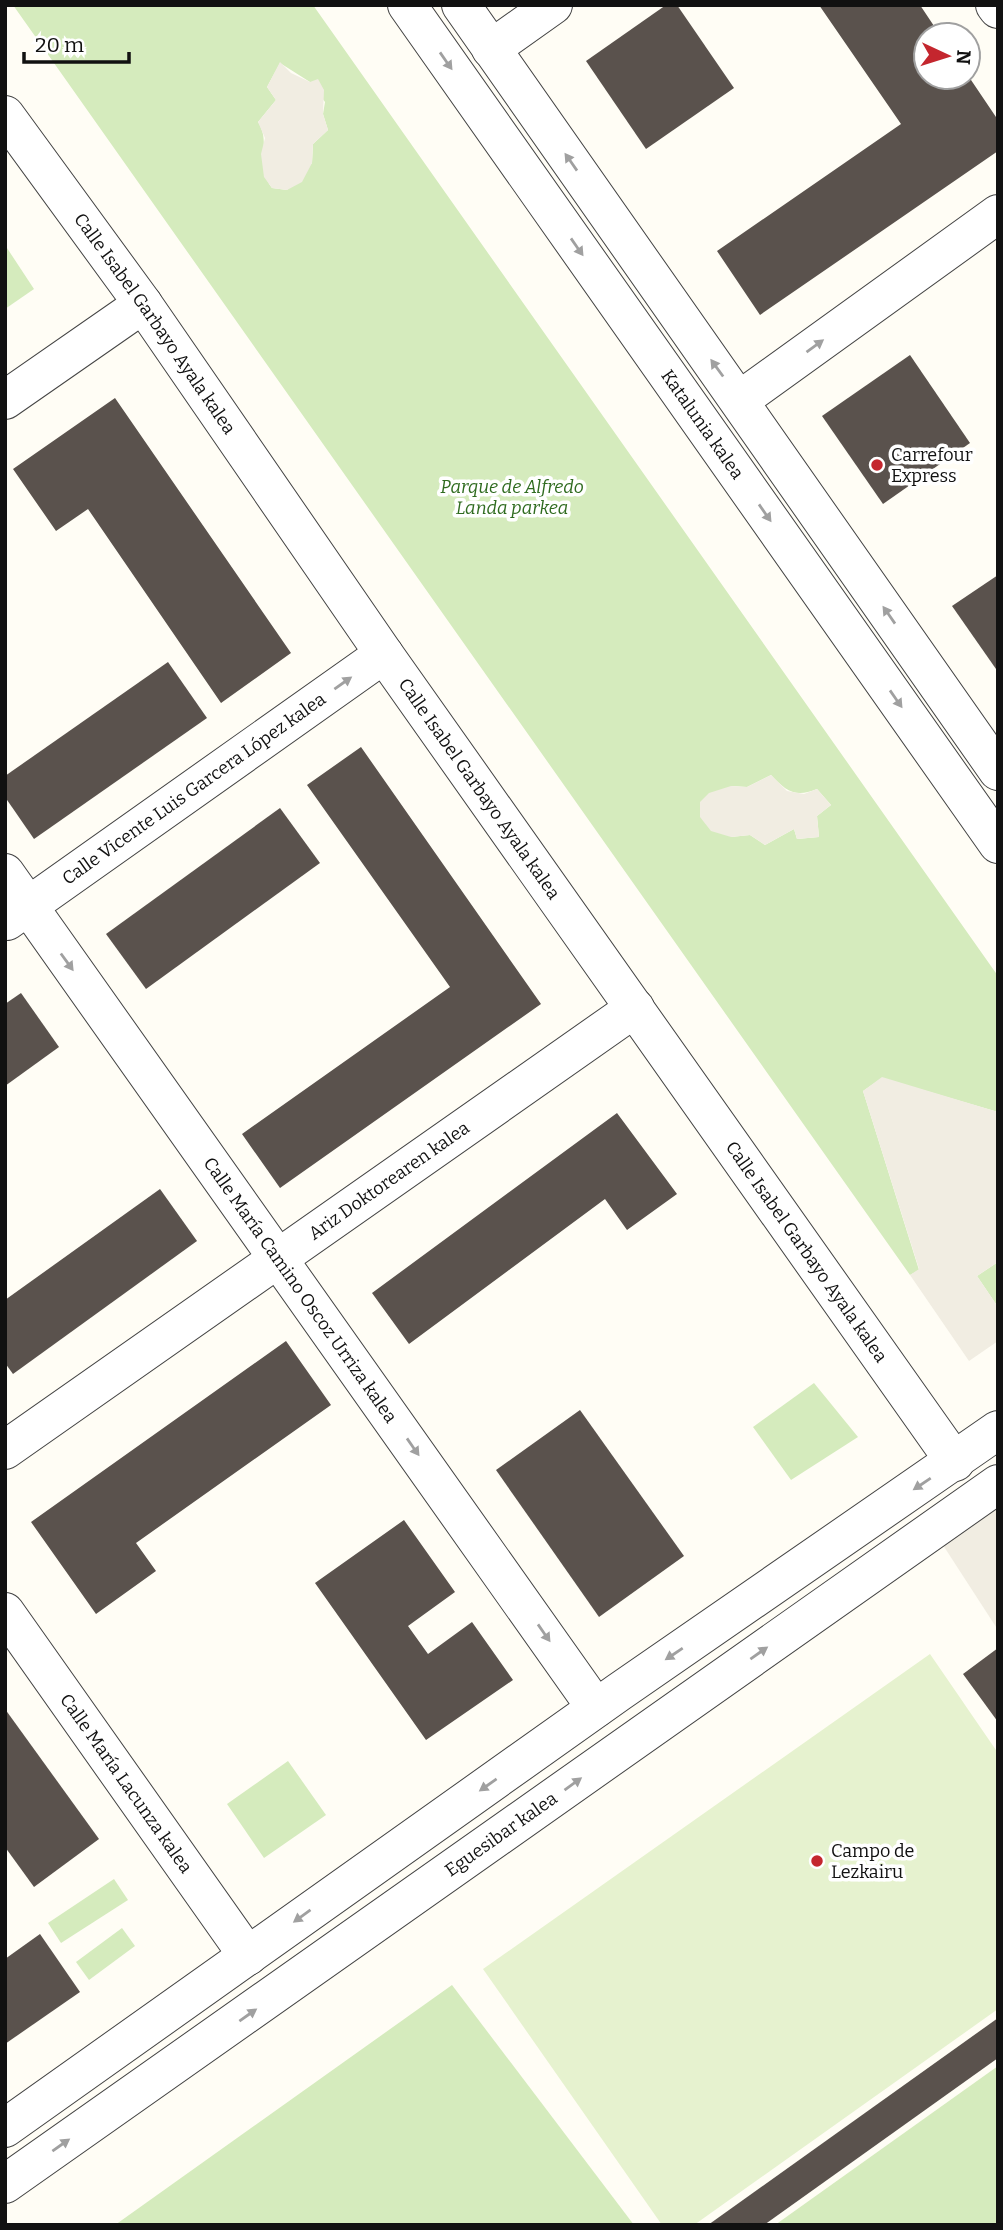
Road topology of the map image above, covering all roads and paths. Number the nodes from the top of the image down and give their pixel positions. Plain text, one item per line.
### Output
1 (407, 5) edge
2 (461, 5) edge
3 (553, 5) edge
4 (491, 49) junction
5 (5, 115) edge
6 (998, 214) edge
7 (143, 304) junction
8 (5, 400) edge
9 (740, 400) junction
10 (384, 654) junction
11 (994, 758) edge
12 (998, 844) edge
13 (5, 873) edge
14 (16, 914) edge
15 (635, 1008) junction
16 (281, 1259) junction
17 (998, 1430) edge
18 (5, 1450) edge
19 (955, 1462) junction
20 (992, 1500) edge
21 (5, 1612) edge
22 (596, 1708) junction
23 (247, 1956) junction
24 (5, 2128) edge
25 (5, 2184) edge

1 -> 12 street, Katalunia kalea
2 - 4 street
3 - 4 street
9 -> 4 street
5 - 7 street, Calle Isabel Garbayo Ayala kalea
9 -> 6 street
7 - 8 street
7 - 10 street, Calle Isabel Garbayo Ayala kalea
11 -> 9 street
14 -> 10 street, Calle Vicente Luis Garcera López kalea
10 - 15 street, Calle Isabel Garbayo Ayala kalea
13 - 14 street, Calle María Camino Oscoz Urriza kalea
14 -> 16 street, Calle María Camino Oscoz Urriza kalea
15 - 16 street, Ariz Doktorearen kalea
15 - 19 street, Calle Isabel Garbayo Ayala kalea
16 - 18 street, Ariz Doktorearen kalea
16 -> 22 street, Calle María Camino Oscoz Urriza kalea
17 - 19 street
19 -> 22 street
25 -> 20 street, Eguesibar kalea
21 - 23 street, Calle María Lacunza kalea
22 -> 23 street
23 - 24 street

